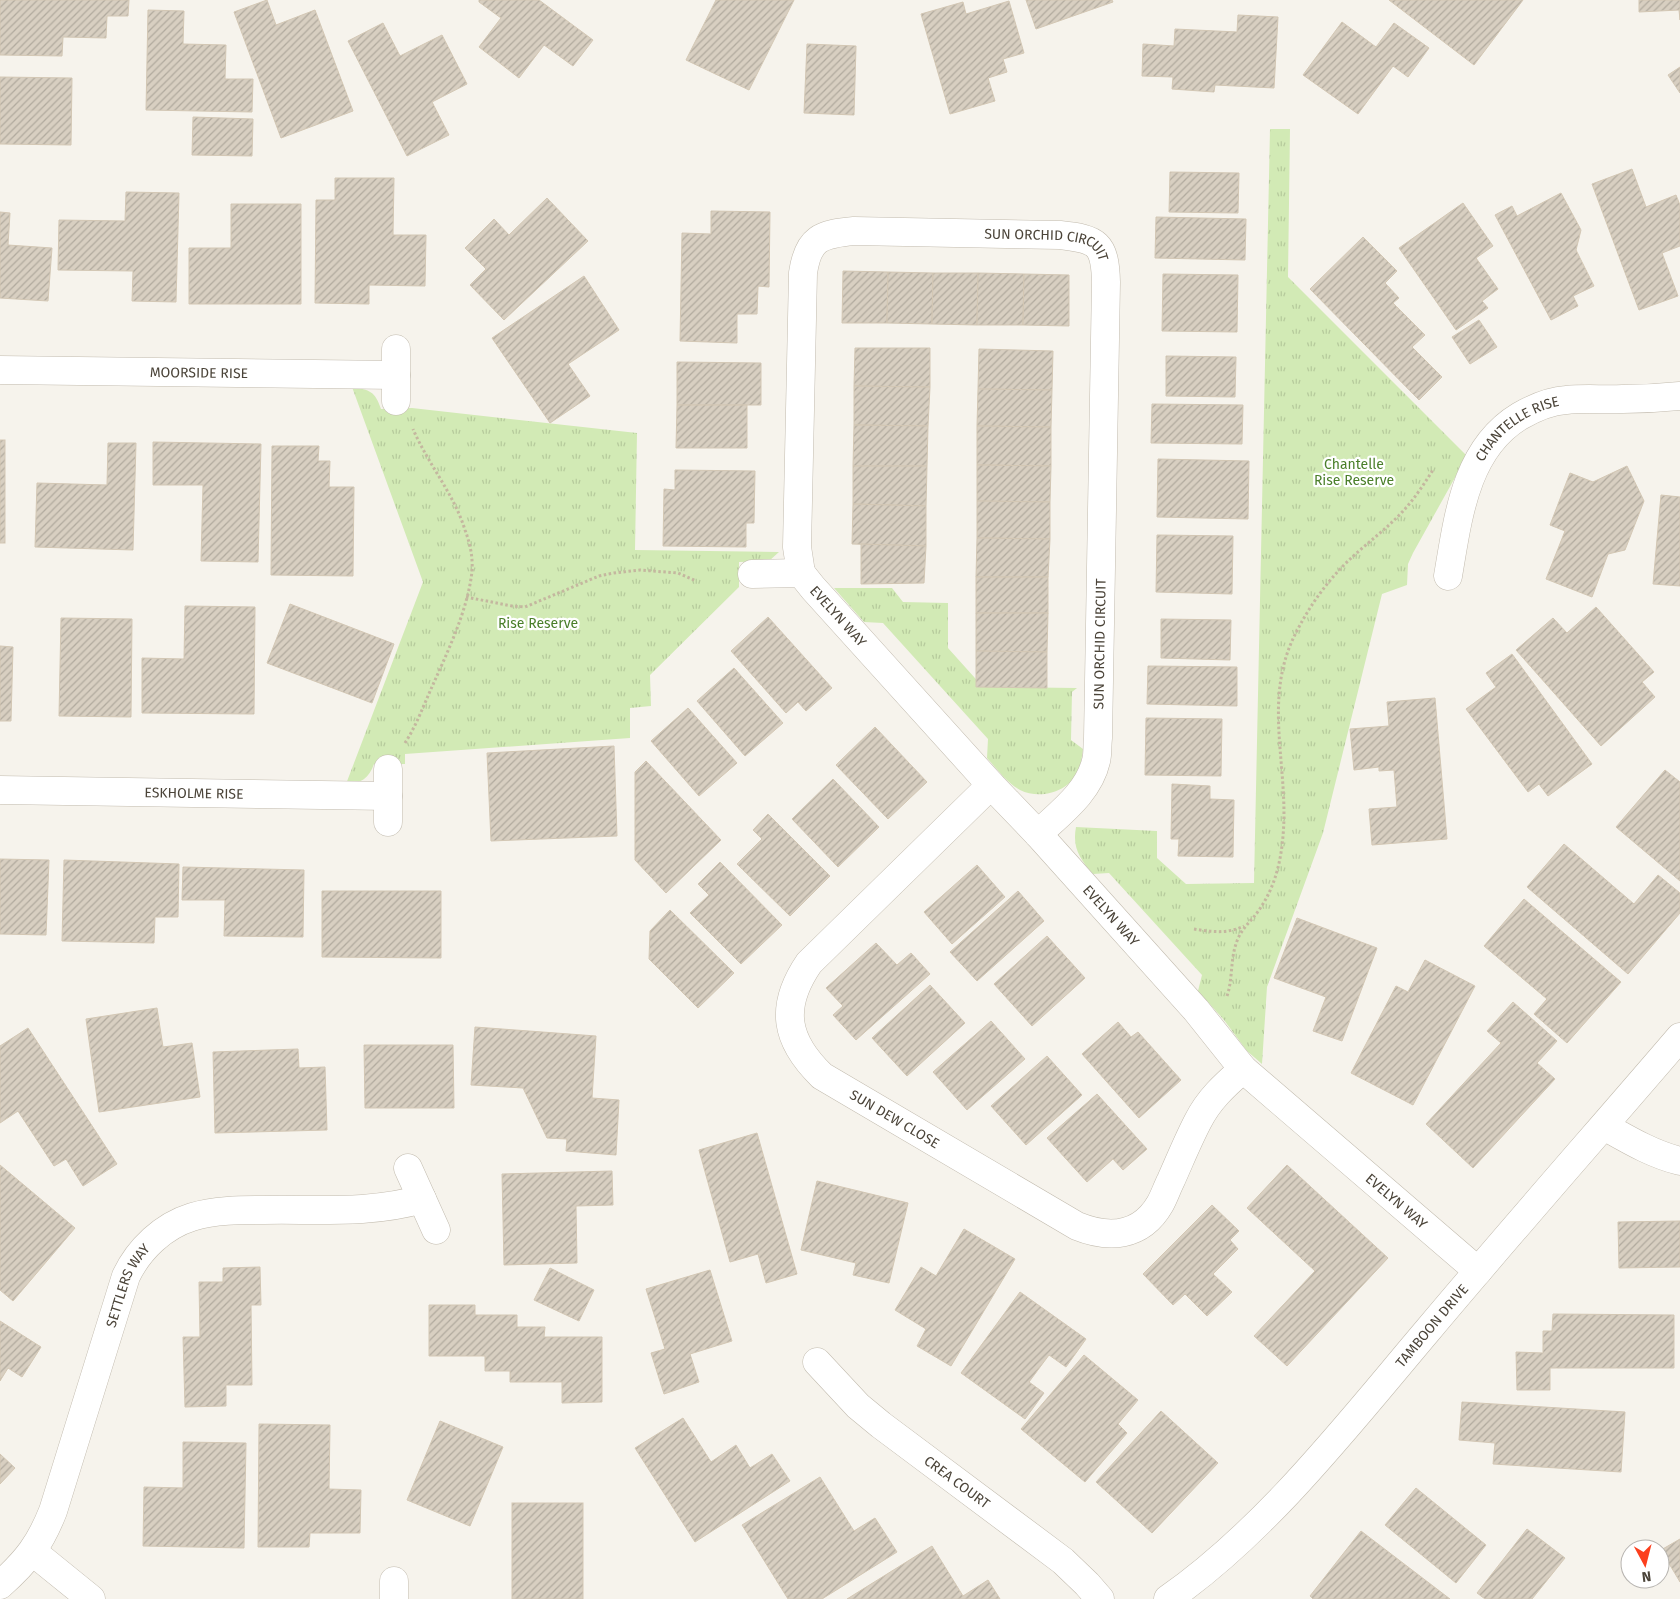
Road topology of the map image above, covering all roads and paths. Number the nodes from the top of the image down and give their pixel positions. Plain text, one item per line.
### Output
1 (0, 370) edge
2 (396, 374) dead end
3 (1680, 396) edge
4 (413, 429) dead end
5 (1433, 470) dead end
6 (801, 573) junction
7 (752, 574) dead end
8 (1448, 576) dead end
9 (696, 581) dead end
10 (466, 597) junction
11 (405, 744) dead end
12 (388, 769) dead end
13 (991, 785) junction
14 (0, 790) edge
15 (1038, 834) junction
16 (1247, 924) junction
17 (1194, 929) dead end
18 (1203, 1018) junction
19 (1680, 1037) edge
20 (1243, 1069) junction
21 (1604, 1126) junction
22 (1680, 1160) edge
23 (408, 1168) dead end
24 (422, 1199) junction
25 (436, 1230) dead end
26 (1478, 1271) junction
27 (817, 1362) dead end
28 (33, 1552) junction
29 (0, 1585) edge
30 (91, 1599) edge
31 (1100, 1599) edge
32 (1168, 1599) edge

1 - 2 street, MOORSIDE RISE
3 - 8 street, CHANTELLE RISE
4 - 10 path
5 - 16 path
6 - 7 street, EVELYN WAY
6 - 13 street, EVELYN WAY
6 - 15 street, SUN ORCHID CIRCUIT
9 - 10 path
10 - 11 path
12 - 14 street, ESKHOLME RISE
13 - 15 street, EVELYN WAY
13 - 20 street, SUN DEW CLOSE
15 - 18 street, EVELYN WAY
16 - 17 path
16 - 18 path
18 - 20 street, EVELYN WAY
19 - 21 street, TAMBOON DRIVE
20 - 26 street, EVELYN WAY
21 - 22 street
21 - 26 street, TAMBOON DRIVE
23 - 24 street
24 - 25 street
24 - 28 street, SETTLERS WAY
26 - 32 street, TAMBOON DRIVE
27 - 31 street, CREA COURT
28 - 29 street, SETTLERS WAY
28 - 30 street

